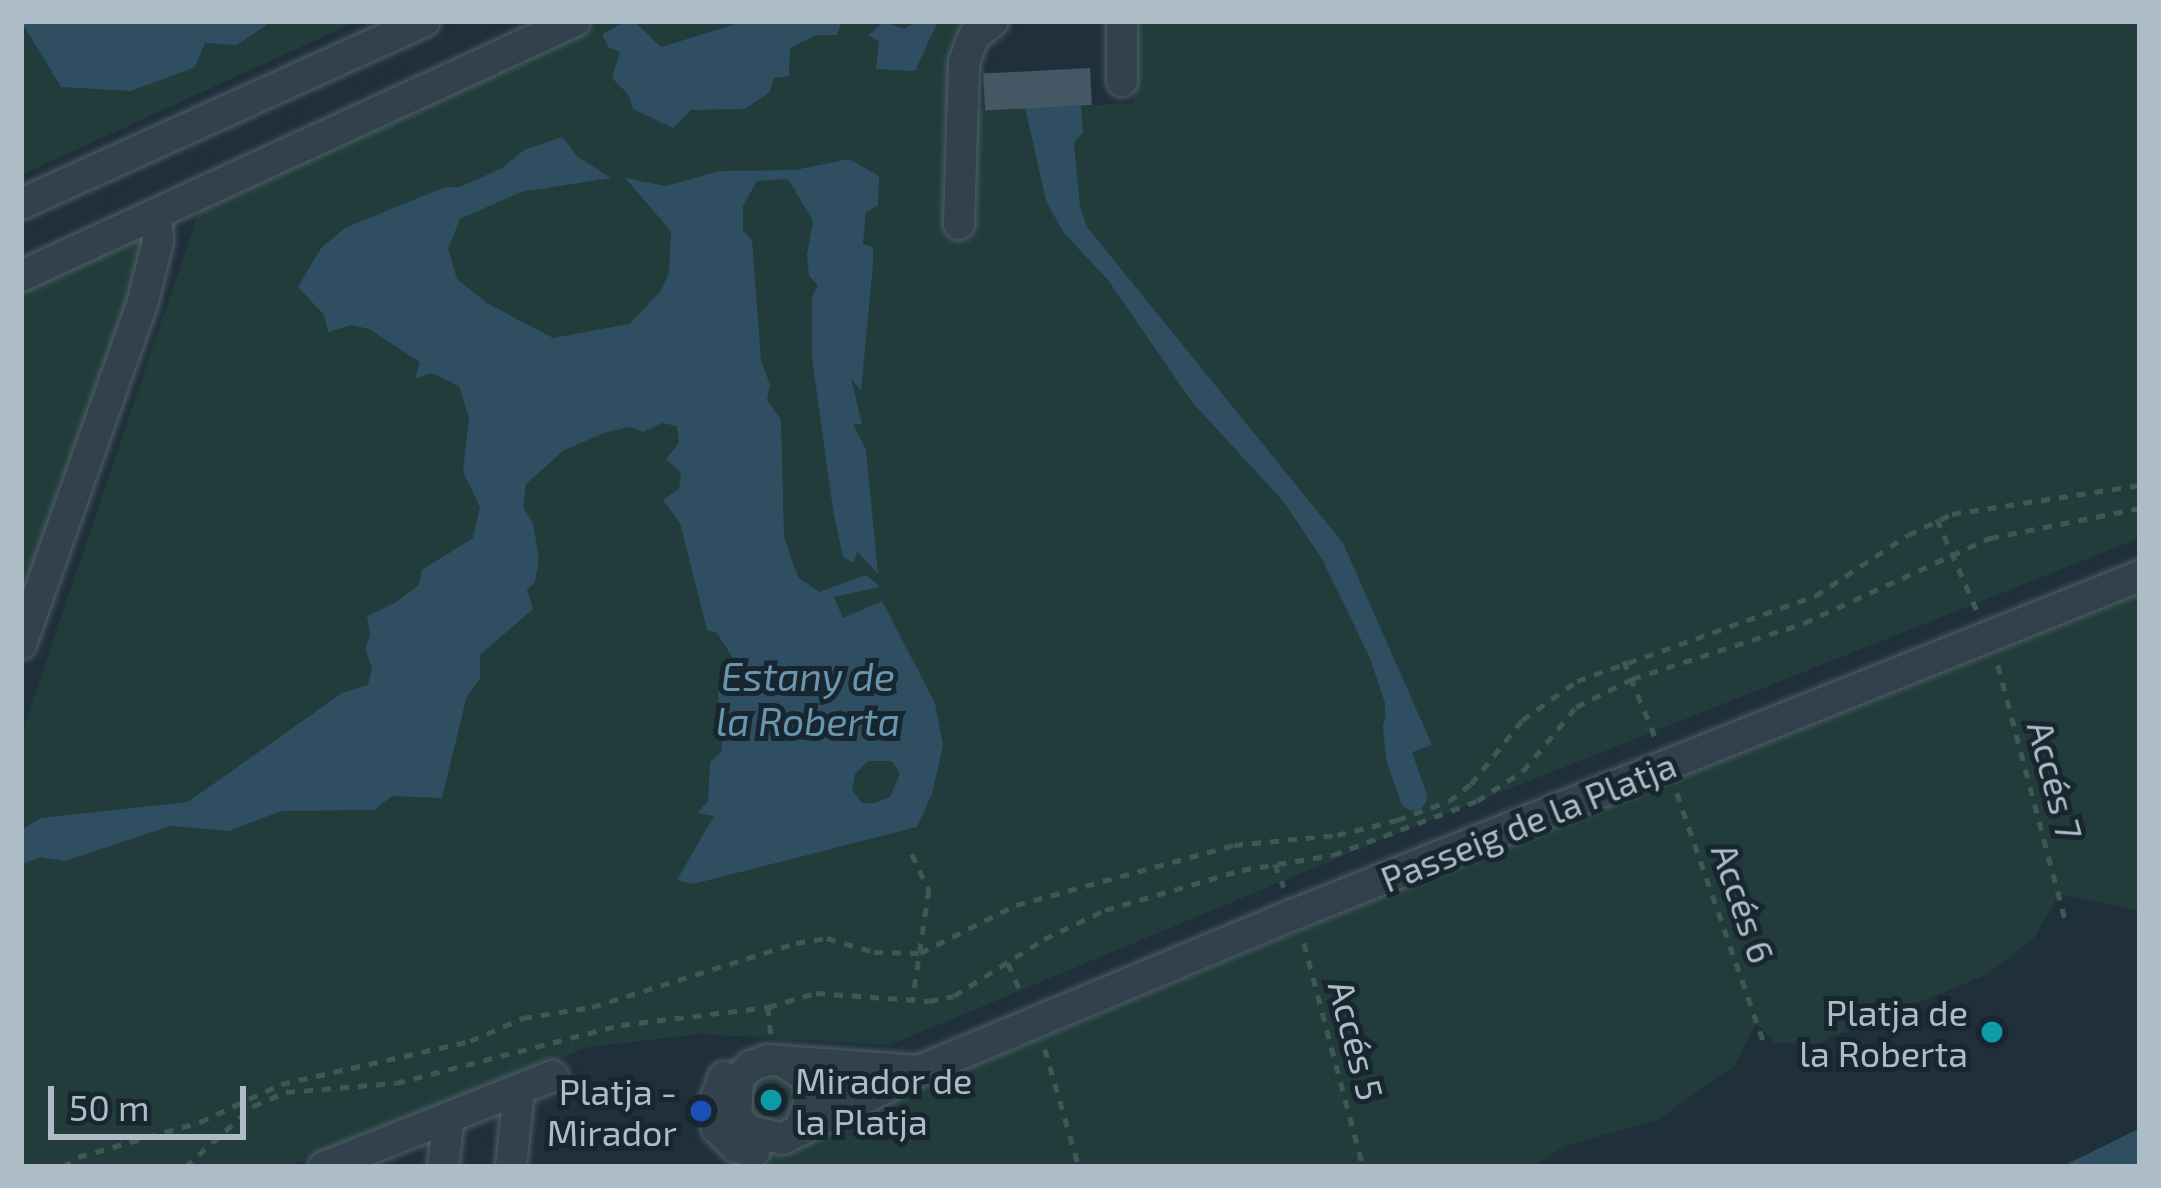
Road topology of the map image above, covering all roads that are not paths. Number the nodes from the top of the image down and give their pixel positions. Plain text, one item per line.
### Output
1 (424, 21) edge
2 (574, 21) edge
3 (993, 21) edge
4 (1122, 21) edge
5 (1122, 81) dead end
6 (21, 204) edge
7 (156, 214) junction
8 (959, 224) dead end
9 (21, 276) edge
10 (2140, 576) edge
11 (21, 644) edge
12 (738, 1058) dead end
13 (783, 1061) junction
14 (919, 1070) junction
15 (553, 1076) dead end
16 (519, 1089) junction
17 (449, 1117) junction
18 (799, 1131) junction
19 (755, 1151) dead end
20 (377, 1156) edge
21 (324, 1167) edge
22 (443, 1167) edge
23 (511, 1167) edge

1 - 6 street
2 - 7 street
3 - 8 street
4 - 5 street
7 - 9 street
7 - 11 street
10 - 14 street, Passeig de la Platja
12 - 19 street
13 - 14 street, Passeig de la Platja
13 - 18 street
13 - 18 street
14 - 18 street, Passeig de la Platja
15 - 16 street
16 - 17 street
16 - 23 street
17 - 20 street
17 - 22 street
20 - 21 street

